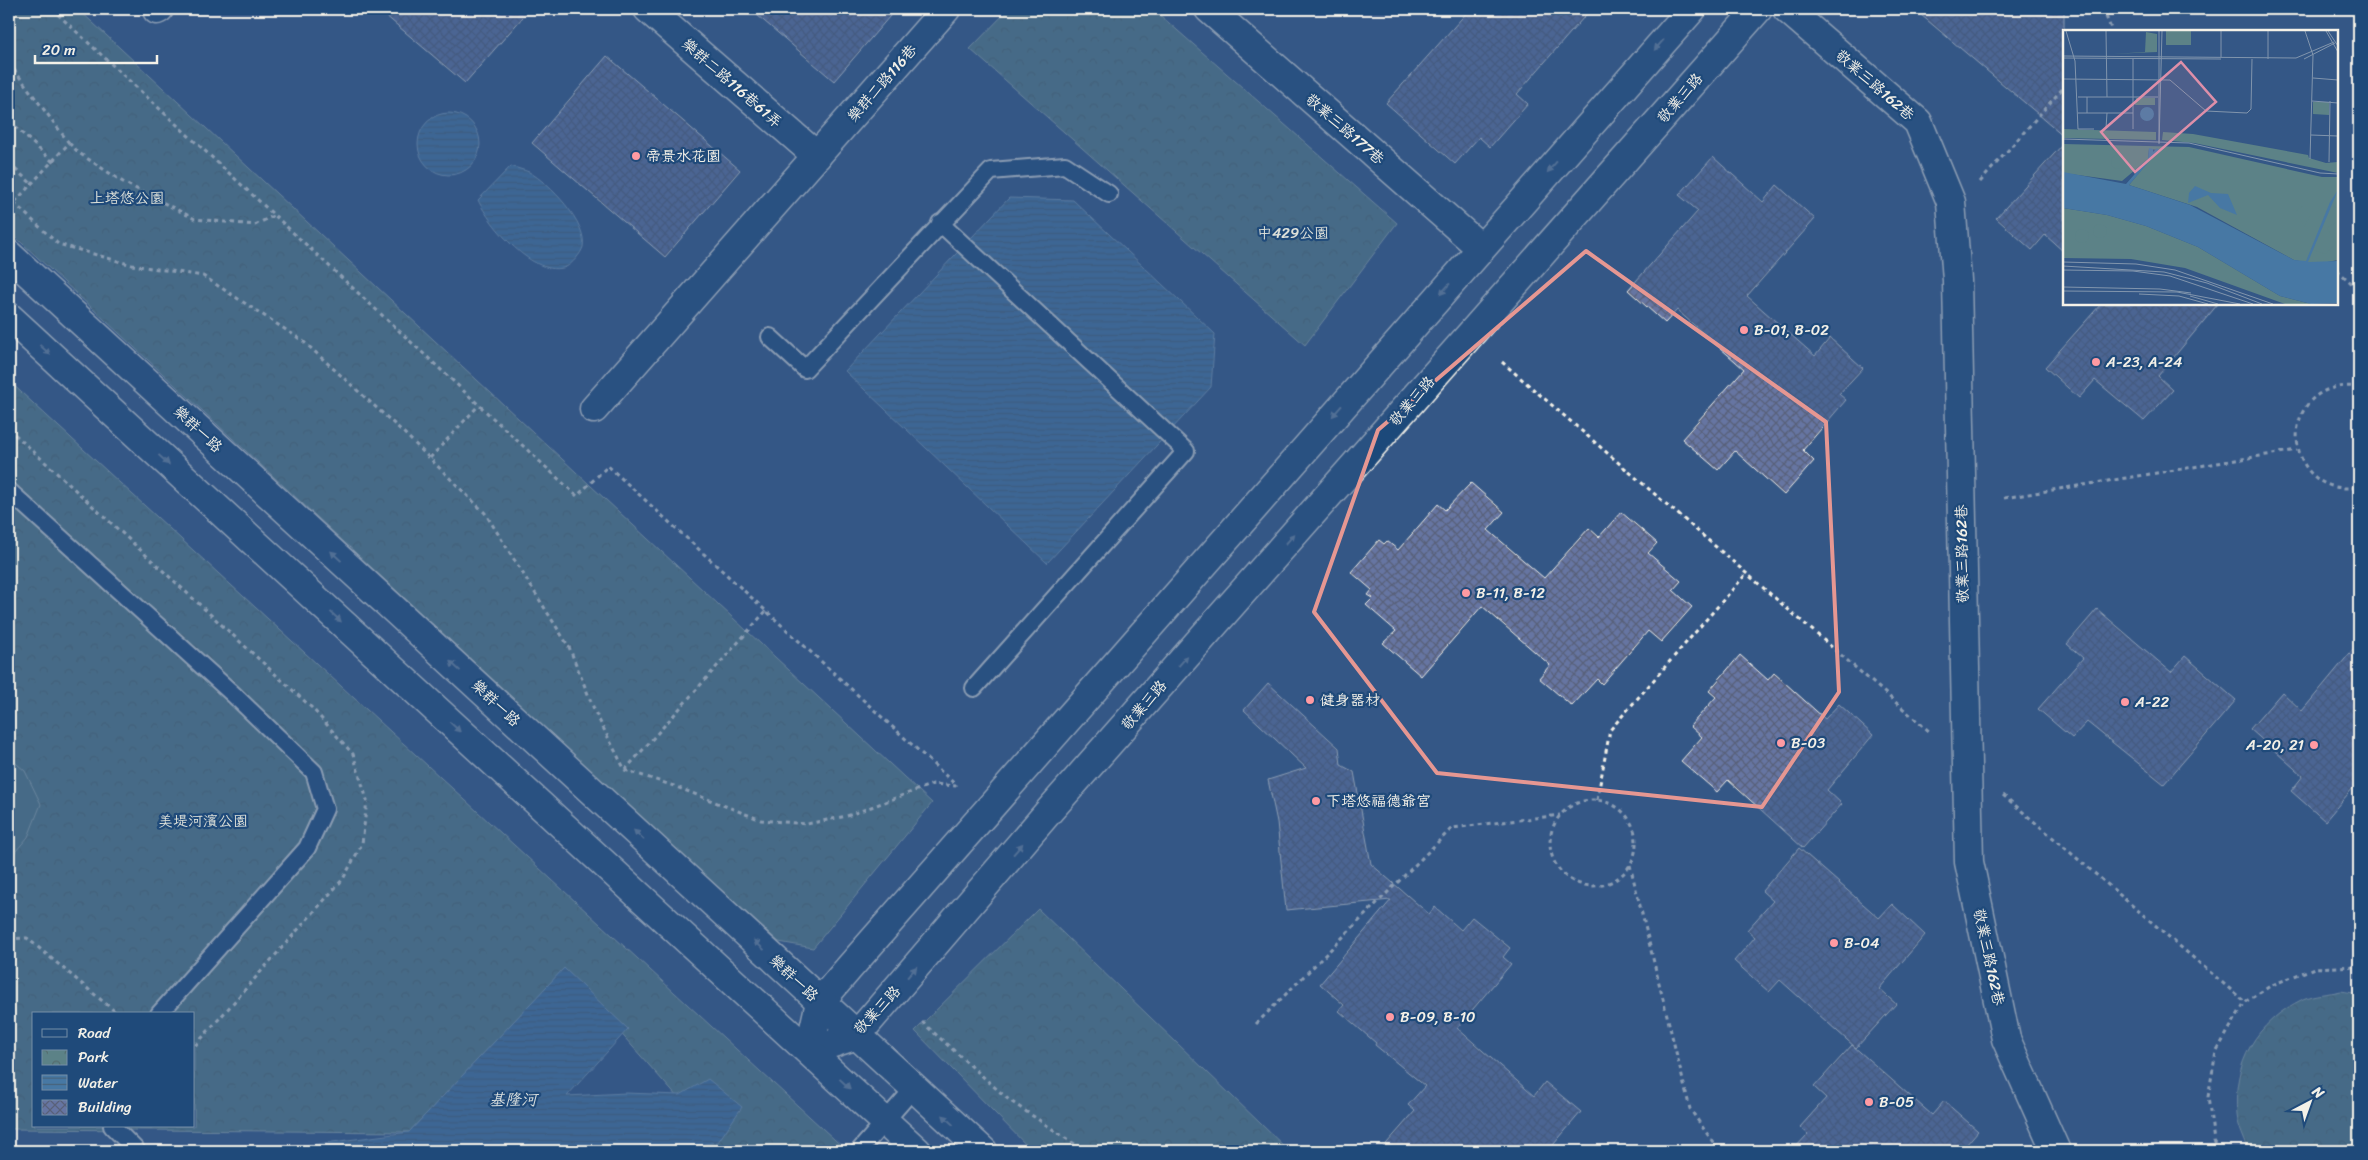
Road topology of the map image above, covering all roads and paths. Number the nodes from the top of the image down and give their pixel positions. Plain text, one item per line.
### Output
1 (52, 9) edge
2 (648, 9) edge
3 (946, 9) edge
4 (1209, 9) edge
5 (1692, 9) edge
6 (1758, 9) edge
7 (1787, 9) edge
8 (2103, 9) edge
9 (2112, 30) edge
10 (9, 63) edge
11 (2063, 88) edge
12 (9, 121) edge
13 (69, 143) junction
14 (817, 156) junction
15 (53, 162) junction
16 (9, 164) edge
17 (32, 184) junction
18 (1976, 187) dead end
19 (1108, 194) dead end
20 (9, 198) edge
21 (14, 203) junction
22 (275, 215) junction
23 (940, 223) junction
24 (1480, 248) junction
25 (9, 255) edge
26 (2338, 271) edge
27 (2359, 290) edge
28 (9, 317) edge
29 (770, 337) dead end
30 (1502, 362) dead end
31 (2359, 387) edge
32 (479, 405) junction
33 (594, 409) dead end
34 (2297, 450) junction
35 (430, 458) junction
36 (2359, 487) edge
37 (9, 491) edge
38 (2004, 498) dead end
39 (1746, 574) junction
40 (766, 611) junction
41 (974, 688) dead end
42 (1966, 765) junction
43 (625, 770) junction
44 (1597, 800) junction
45 (1560, 815) junction
46 (1630, 865) junction
47 (9, 939) edge
48 (2359, 966) edge
49 (820, 1002) junction
50 (2246, 1002) junction
51 (116, 1012) edge
52 (160, 1012) edge
53 (922, 1022) dead end
54 (1256, 1024) dead end
55 (857, 1035) junction
56 (809, 1051) junction
57 (914, 1088) junction
58 (885, 1121) junction
59 (114, 1128) edge
60 (137, 1151) edge
61 (859, 1151) edge
62 (917, 1151) edge
63 (983, 1151) edge
64 (1085, 1151) edge
65 (1719, 1151) edge
66 (2056, 1151) edge
67 (2220, 1151) edge

1 - 22 path
2 - 14 street, 樂群二路116巷61弄
3 - 14 street, 樂群二路116巷
4 - 24 street, 敬業三路177巷
5 -> 24 street
55 -> 6 street, 敬業三路
7 - 42 street, 敬業三路162巷
8 - 9 path
10 - 13 path
11 - 18 path
12 - 15 path
13 - 15 path
13 - 22 path
14 - 33 street, 樂群二路116巷
15 - 17 path
16 - 17 path
17 - 21 path
19 - 23 lane
20 - 21 path
21 - 35 path
22 - 32 path
23 - 29 lane
23 - 41 lane
24 -> 49 street
49 -> 25 street, 樂群一路
26 - 27 path
28 -> 56 street
30 - 39 path
31 - 34 path
32 - 35 path
32 - 40 path
34 - 36 path
34 - 38 path
35 - 43 path
37 - 52 lane
39 - 42 path
39 - 44 path
40 - 43 path
40 - 43 path
42 - 50 path
42 - 66 street, 敬業三路162巷
44 - 45 path
44 - 46 path
45 - 46 path
45 - 54 path
46 - 65 path
47 - 51 path
48 - 50 path
49 - 55 street, 樂群一路
49 - 56 street
50 - 67 path
53 - 64 path
55 - 56 street, 敬業三路
55 - 57 street, 樂群一路
56 -> 58 street
57 - 58 lane
63 -> 57 street, 樂群一路
58 - 61 lane
58 - 62 street
59 - 60 lane

